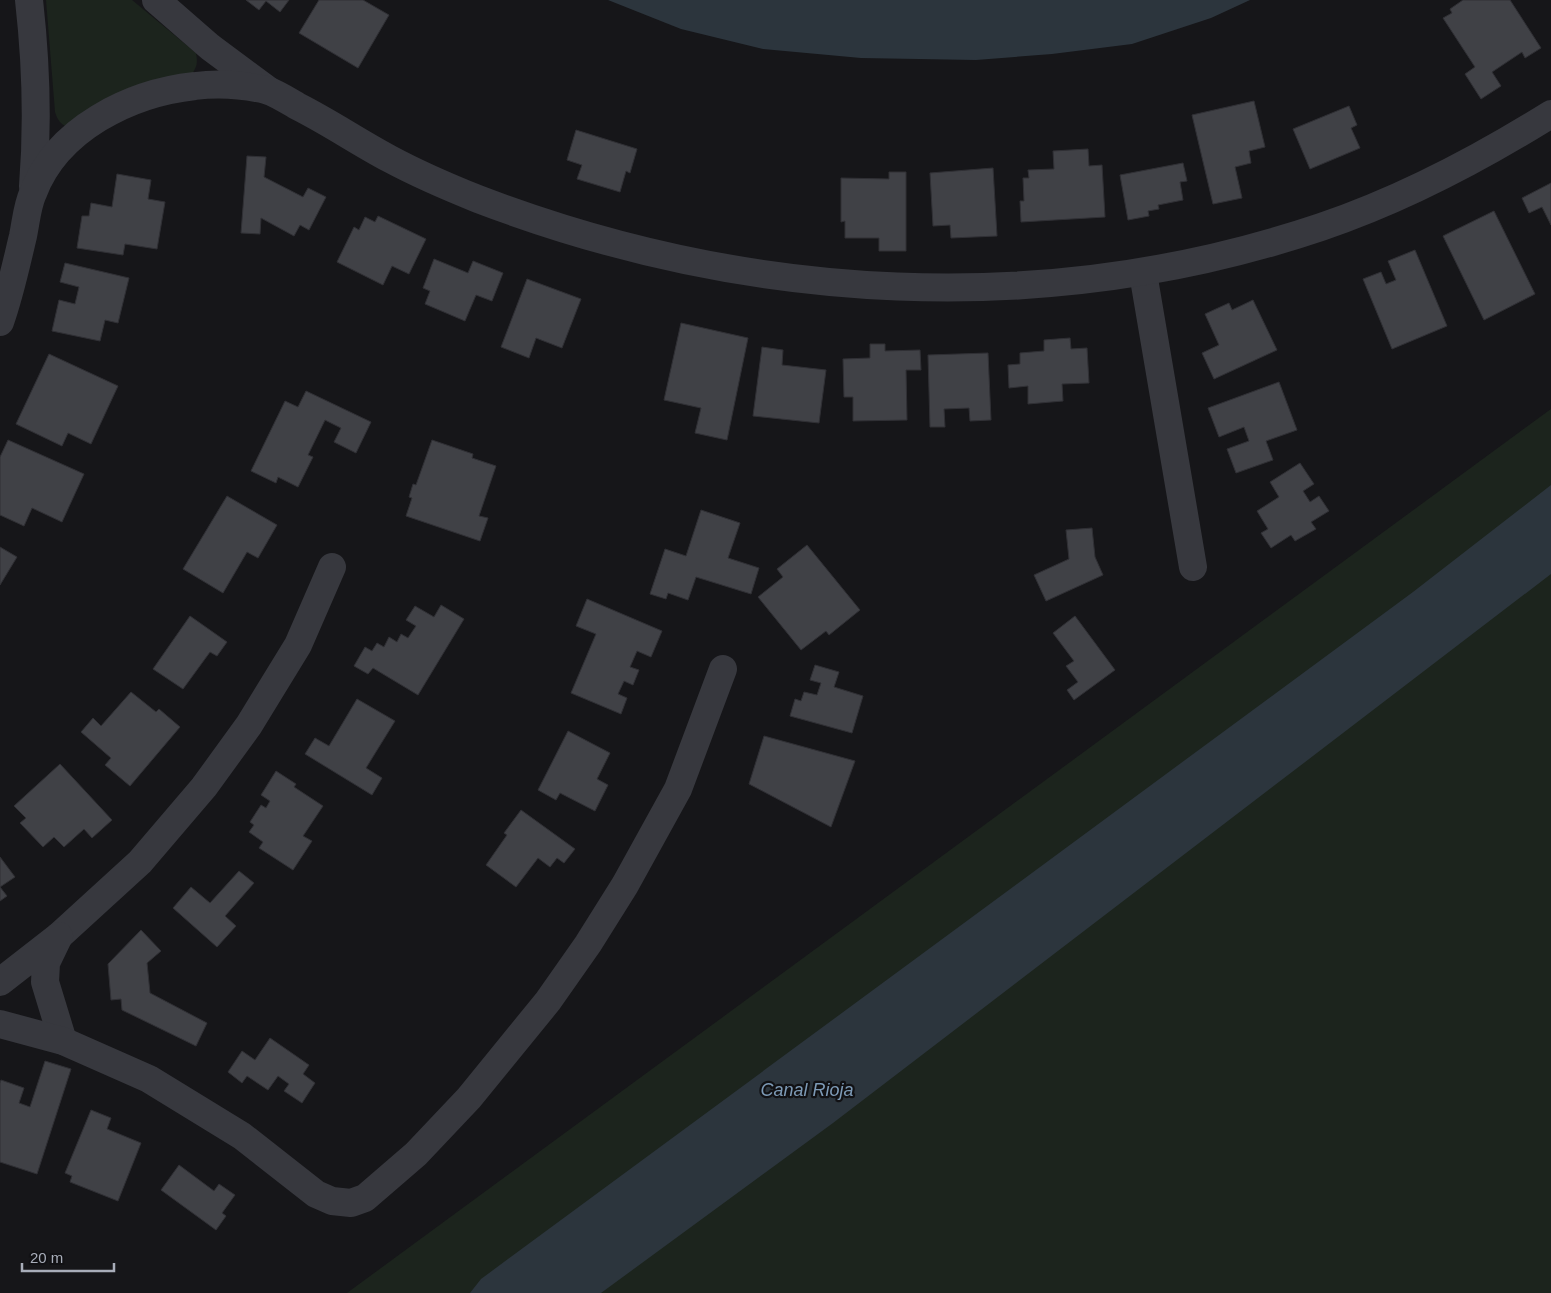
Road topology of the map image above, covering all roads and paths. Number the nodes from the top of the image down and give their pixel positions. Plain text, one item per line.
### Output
1 (29, 0) edge
2 (156, 0) edge
3 (268, 90) junction
4 (1551, 114) edge
5 (33, 193) junction
6 (1143, 273) junction
7 (0, 322) edge
8 (1193, 566) dead end
9 (332, 567) dead end
10 (724, 669) dead end
11 (59, 936) junction
12 (0, 982) edge
13 (0, 1024) edge
14 (63, 1041) junction

1 - 5 street
2 - 3 street
3 - 5 street
3 - 6 street
4 - 6 street
5 - 7 street
6 - 8 street
9 - 11 street
10 - 14 street
11 - 12 street
11 - 14 street
13 - 14 street

